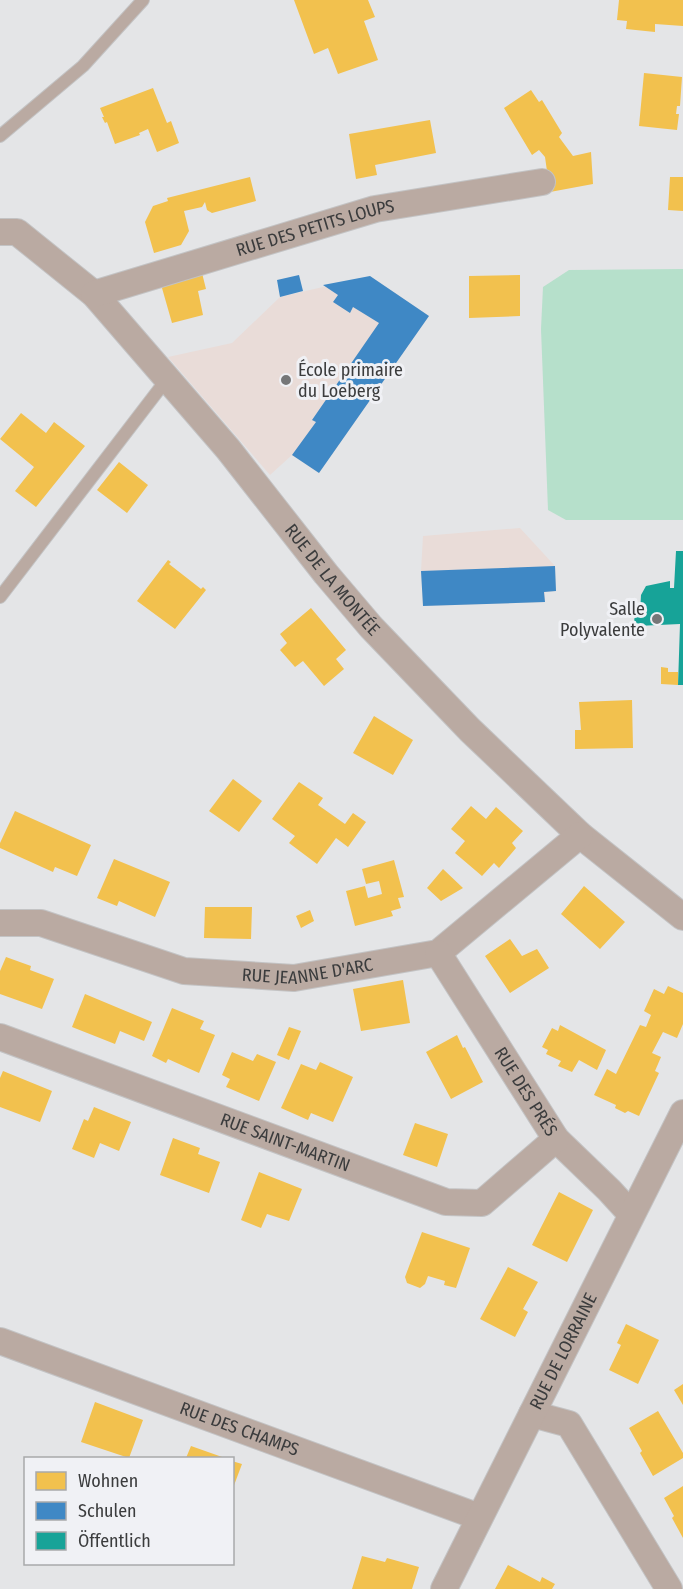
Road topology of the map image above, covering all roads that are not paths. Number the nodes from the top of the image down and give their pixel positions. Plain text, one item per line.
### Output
1 (143, 0) edge
2 (0, 136) edge
3 (542, 182) dead end
4 (0, 232) edge
5 (94, 294) junction
6 (167, 379) junction
7 (0, 597) edge
8 (580, 835) junction
9 (683, 917) edge
10 (0, 923) edge
11 (438, 953) junction
12 (0, 1037) edge
13 (683, 1113) edge
14 (555, 1139) junction
15 (631, 1214) junction
16 (0, 1341) edge
17 (532, 1414) junction
18 (479, 1517) junction
19 (444, 1589) edge
20 (669, 1589) edge

1 - 2 lane
3 - 5 street, RUE DES PETITS LOUPS
4 - 5 street, RUE DE LA MONTÉE
5 - 6 street, RUE DE LA MONTÉE
6 - 7 lane
6 - 8 street, RUE DE LA MONTÉE
8 - 9 street, RUE DE LA MONTÉE
8 - 11 street, RUE JEANNE D'ARC
10 - 11 street, RUE JEANNE D'ARC
11 - 14 street, RUE DES PRÉS
12 - 14 street, RUE SAINT-MARTIN
13 - 15 street, RUE DE LORRAINE
14 - 15 street, RUE DES PRÉS
15 - 17 street, RUE DE LORRAINE
16 - 18 street, RUE DES CHAMPS
17 - 18 street, RUE DE LORRAINE
17 - 20 street
18 - 19 street, RUE DE LORRAINE

